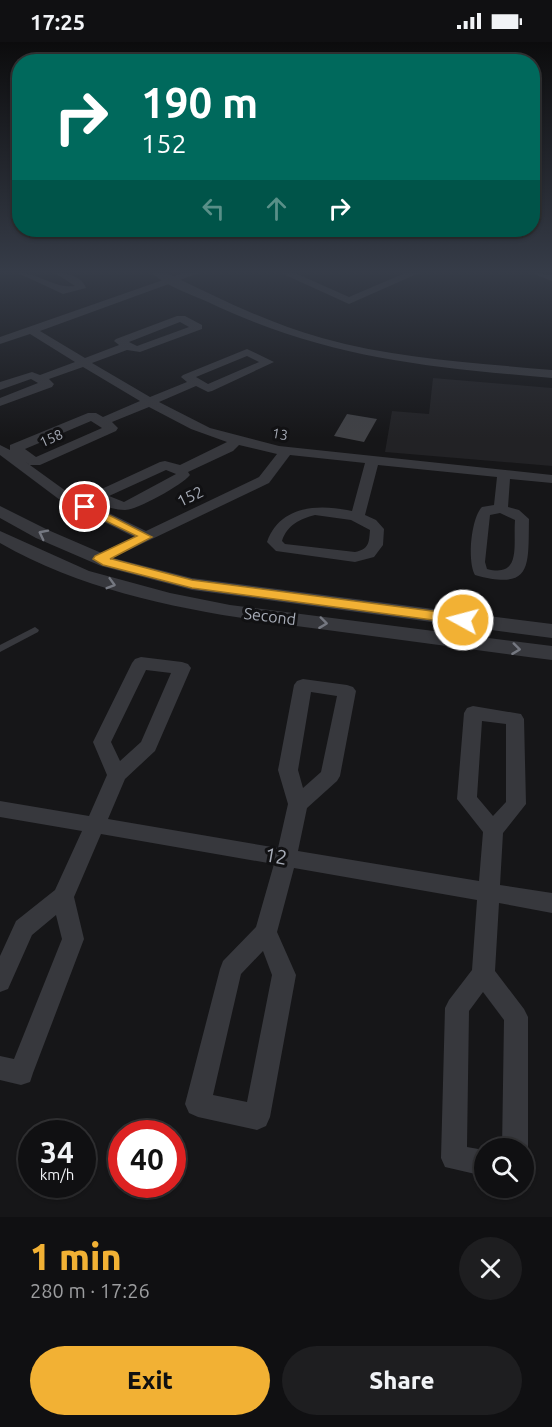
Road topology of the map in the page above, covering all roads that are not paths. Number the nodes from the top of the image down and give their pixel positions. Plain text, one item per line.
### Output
1 (5, 328) edge
2 (35, 328) edge
3 (155, 328) edge
4 (196, 328) edge
5 (279, 328) edge
6 (312, 328) edge
7 (31, 330) junction
8 (18, 335) junction
9 (0, 341) edge
10 (128, 346) junction
11 (84, 363) junction
12 (552, 364) edge
13 (552, 374) edge
14 (39, 379) junction
15 (196, 382) junction
16 (0, 386) edge
17 (0, 402) edge
18 (151, 402) junction
19 (102, 422) junction
20 (236, 441) junction
21 (0, 449) edge
22 (286, 451) junction
23 (373, 460) junction
24 (181, 470) junction
25 (504, 474) junction
26 (552, 479) edge
27 (501, 509) junction
28 (0, 511) edge
29 (358, 515) junction
30 (0, 536) edge
31 (146, 537) junction
32 (99, 559) junction
33 (35, 630) dead end
34 (552, 631) edge
35 (0, 649) edge
36 (552, 653) edge
37 (117, 775) junction
38 (298, 804) junction
39 (0, 809) edge
40 (95, 825) junction
41 (493, 830) junction
42 (286, 857) junction
43 (489, 892) junction
44 (63, 897) junction
45 (552, 903) edge
46 (266, 932) junction
47 (483, 974) junction
48 (0, 981) edge
49 (0, 1068) edge
50 (515, 1138) edge
51 (474, 1161) edge

1 - 8 street
2 - 7 street
3 - 10 street
4 - 10 street
5 - 13 street
6 - 12 street
7 - 8 street
7 - 11 street, 13
8 - 9 street
10 - 11 street
11 - 14 street
11 - 18 street, 13
14 - 16 street
14 - 17 street
15 - 15 street, 158
15 - 18 street, 158
18 - 19 street, 158
18 - 20 street, 13
19 - 19 street, 158
20 - 22 street, 13
20 - 24 street
21 - 31 street
22 - 23 street, 13
22 - 31 street, 152
23 - 25 street, 13
23 - 29 street
24 - 24 street
25 - 26 street, 13
25 - 27 street
27 - 27 street
32 -> 28 street, Second
29 - 29 street
30 -> 36 street, Second
31 - 32 street, 152
32 - 34 street, Second
33 - 35 lane
37 - 37 street
37 - 40 street
38 - 38 street
38 - 42 street
39 - 40 street, 12
40 - 42 street, 12
40 - 44 street
41 - 41 street
41 - 43 street
42 - 43 street, 12
42 - 46 street
43 - 45 street, 12
43 - 47 street
44 - 48 street
44 - 49 street
46 - 46 street
47 - 50 street
47 - 51 street

